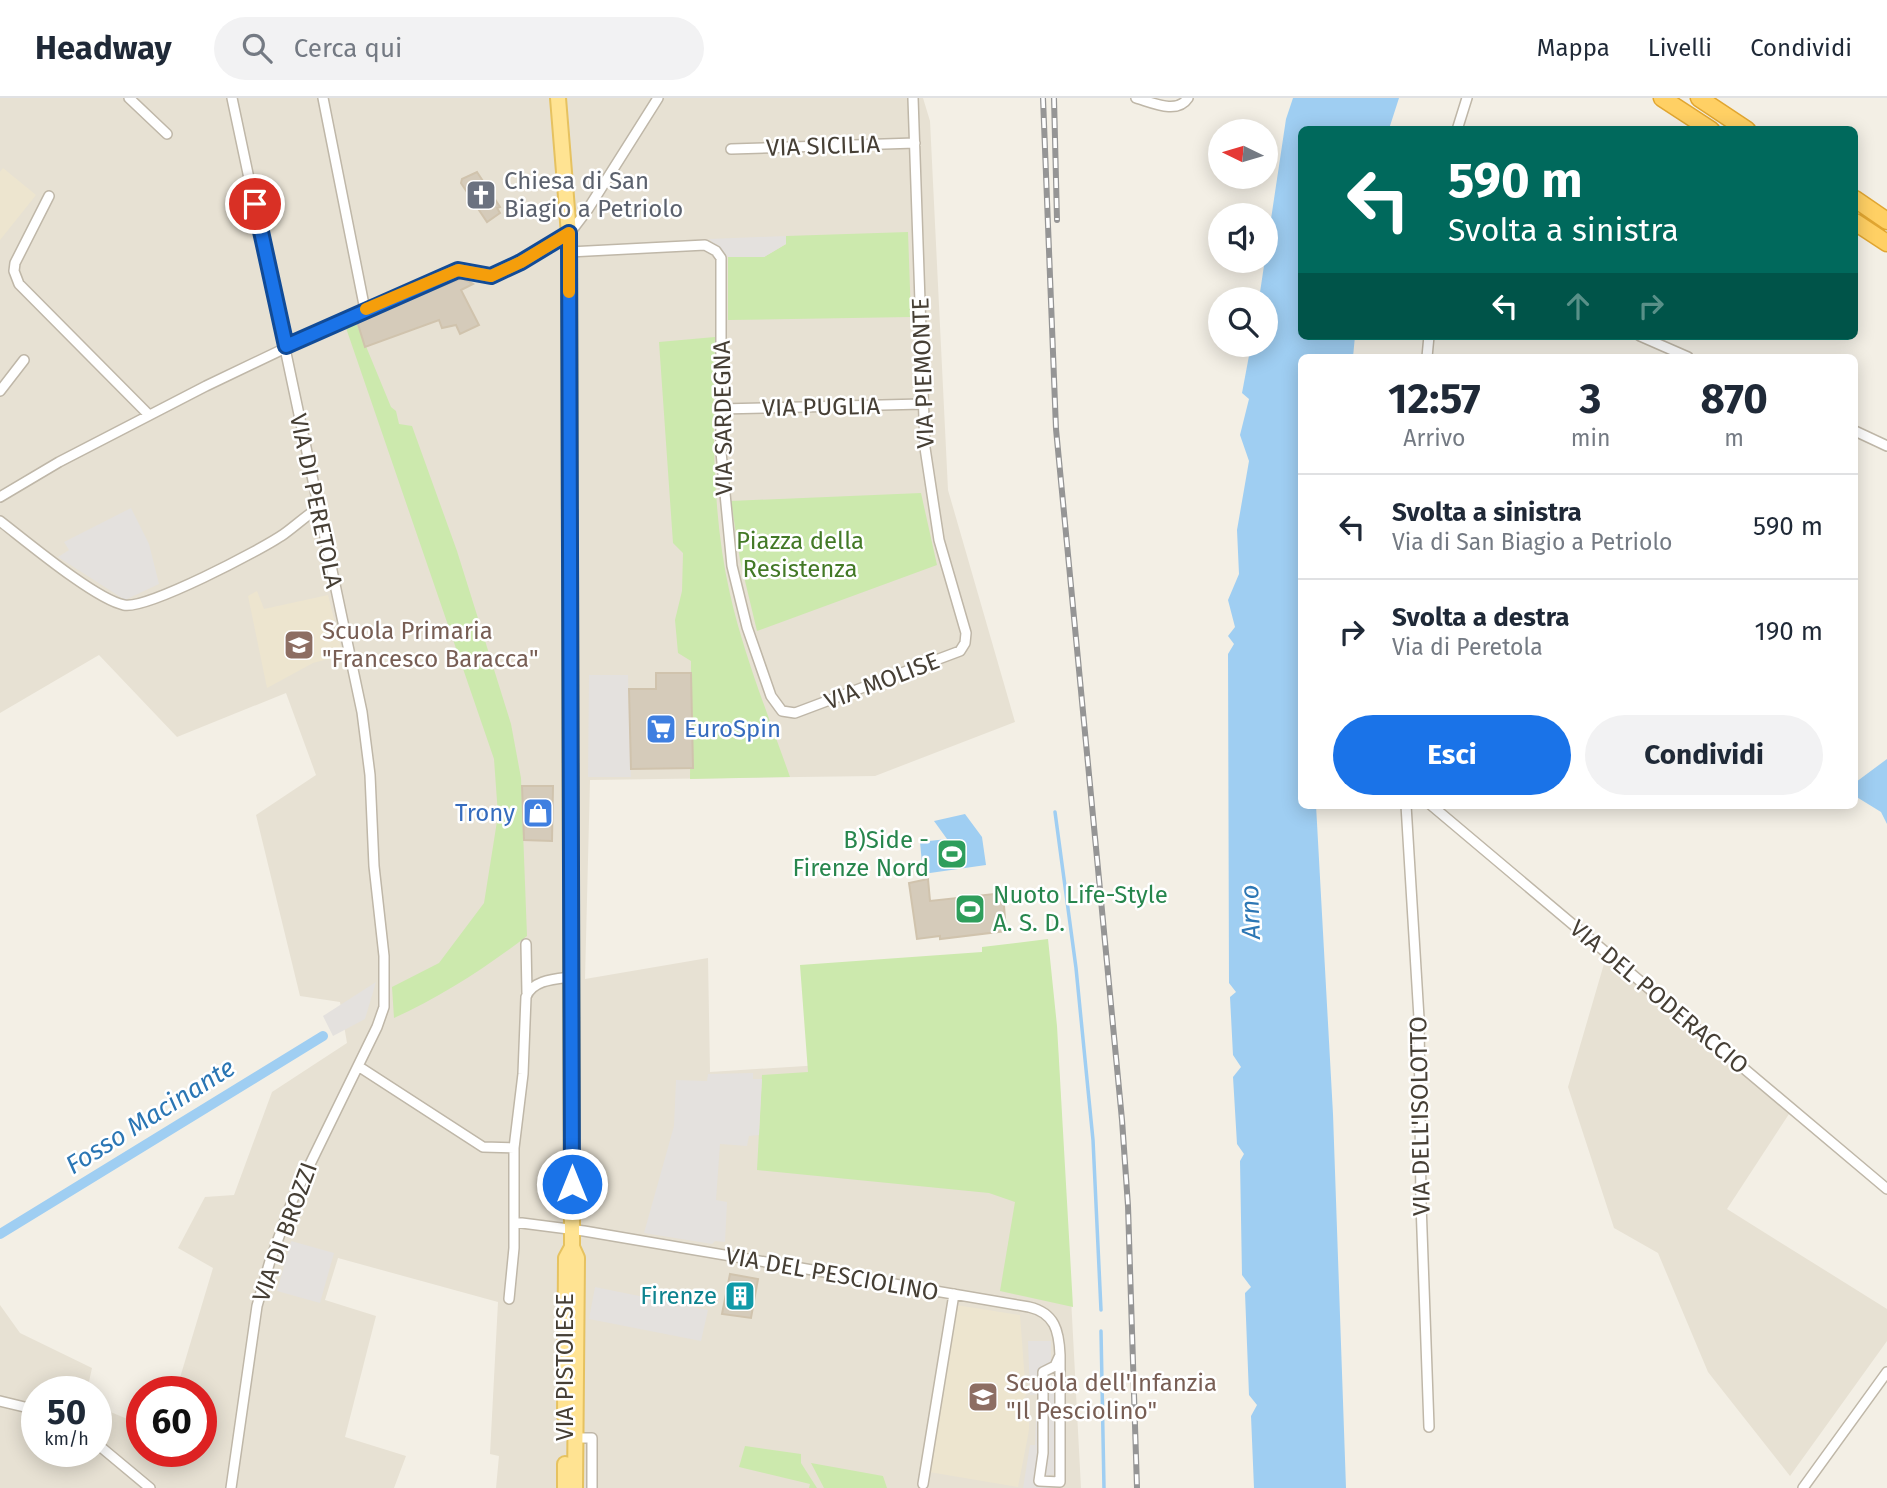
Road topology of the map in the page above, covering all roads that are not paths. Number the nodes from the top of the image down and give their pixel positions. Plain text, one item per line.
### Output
1 (129, 98) edge
2 (232, 98) edge
3 (323, 98) edge
4 (558, 98) edge
5 (659, 98) edge
6 (913, 98) edge
7 (1136, 98) edge
8 (1188, 98) edge
9 (1467, 98) edge
10 (1662, 98) edge
11 (1699, 98) edge
12 (1458, 126) edge
13 (1704, 126) edge
14 (1741, 126) edge
15 (167, 134) dead end
16 (915, 143) junction
17 (731, 149) dead end
18 (49, 196) dead end
19 (1858, 201) edge
20 (1887, 221) edge
21 (1858, 224) edge
22 (569, 233) junction
23 (1887, 243) edge
24 (569, 252) junction
25 (365, 310) junction
26 (1649, 340) edge
27 (286, 346) junction
28 (1681, 354) edge
29 (24, 360) dead end
30 (0, 391) edge
31 (922, 404) junction
32 (720, 409) junction
33 (149, 415) junction
34 (1858, 432) edge
35 (1887, 446) edge
36 (0, 497) edge
37 (318, 508) junction
38 (0, 521) edge
39 (965, 643) joint
40 (795, 713) joint
41 (1406, 809) edge
42 (1436, 809) edge
43 (526, 944) dead end
44 (571, 976) junction
45 (386, 991) joint
46 (527, 993) junction
47 (358, 1066) junction
48 (514, 1148) junction
49 (1887, 1189) edge
50 (514, 1222) junction
51 (572, 1230) junction
52 (572, 1247) junction
53 (954, 1294) junction
54 (509, 1298) dead end
55 (1060, 1355) junction
56 (1887, 1372) edge
57 (0, 1401) edge
58 (21, 1406) edge
59 (1429, 1427) dead end
60 (575, 1438) junction
61 (112, 1456) edge
62 (923, 1484) dead end
63 (150, 1488) edge
64 (231, 1488) edge
65 (565, 1488) edge
66 (575, 1488) edge
67 (592, 1488) edge
68 (1803, 1488) edge

1 - 15 street
2 - 27 street, VIA DI PERETOLA
3 - 25 street
4 - 22 main road, VIA PISTOIESE
5 - 22 street
6 - 16 street, VIA PIEMONTE
7 - 8 street
9 - 12 street
10 - 13 highway
11 - 14 highway
16 - 17 street, VIA SICILIA
16 - 31 street, VIA PIEMONTE
18 - 33 street
19 - 20 highway
21 - 23 highway
22 - 24 main road, VIA PISTOIESE
22 - 25 street
24 - 32 street, VIA SARDEGNA
24 - 44 main road, VIA PISTOIESE
25 - 27 street
26 - 28 street
27 - 33 street
27 - 37 street, VIA DI PERETOLA
29 - 30 street
31 - 32 street, VIA PUGLIA
31 - 39 street, VIA PIEMONTE
32 - 40 street, VIA SARDEGNA
33 - 36 street
34 - 35 street
37 - 38 street
37 - 45 street, VIA DI PERETOLA
39 - 40 street, VIA MOLISE
41 - 59 street, VIA DELL'ISOLOTTO
42 - 49 street, VIA DEL PODERACCIO
43 - 46 street
44 - 46 street
44 - 51 main road, VIA PISTOIESE
45 - 47 street, VIA DI BROZZI
46 - 48 street
47 - 48 street
47 - 64 street, VIA DI BROZZI
48 - 50 street
50 - 51 street, VIA DEL PESCIOLINO
50 - 54 street
51 - 52 main road, VIA PISTOIESE
51 - 53 street, VIA DEL PESCIOLINO
52 - 60 main road, VIA PISTOIESE
52 - 65 main road, VIA PISTOIESE
53 - 55 street, VIA DEL PESCIOLINO
53 - 62 street
55 - 55 street, VIA DEL PESCIOLINO
56 - 68 street
57 - 58 street
60 - 66 main road, VIA PISTOIESE
60 - 67 street, VIA PISTOIESE
61 - 63 street

